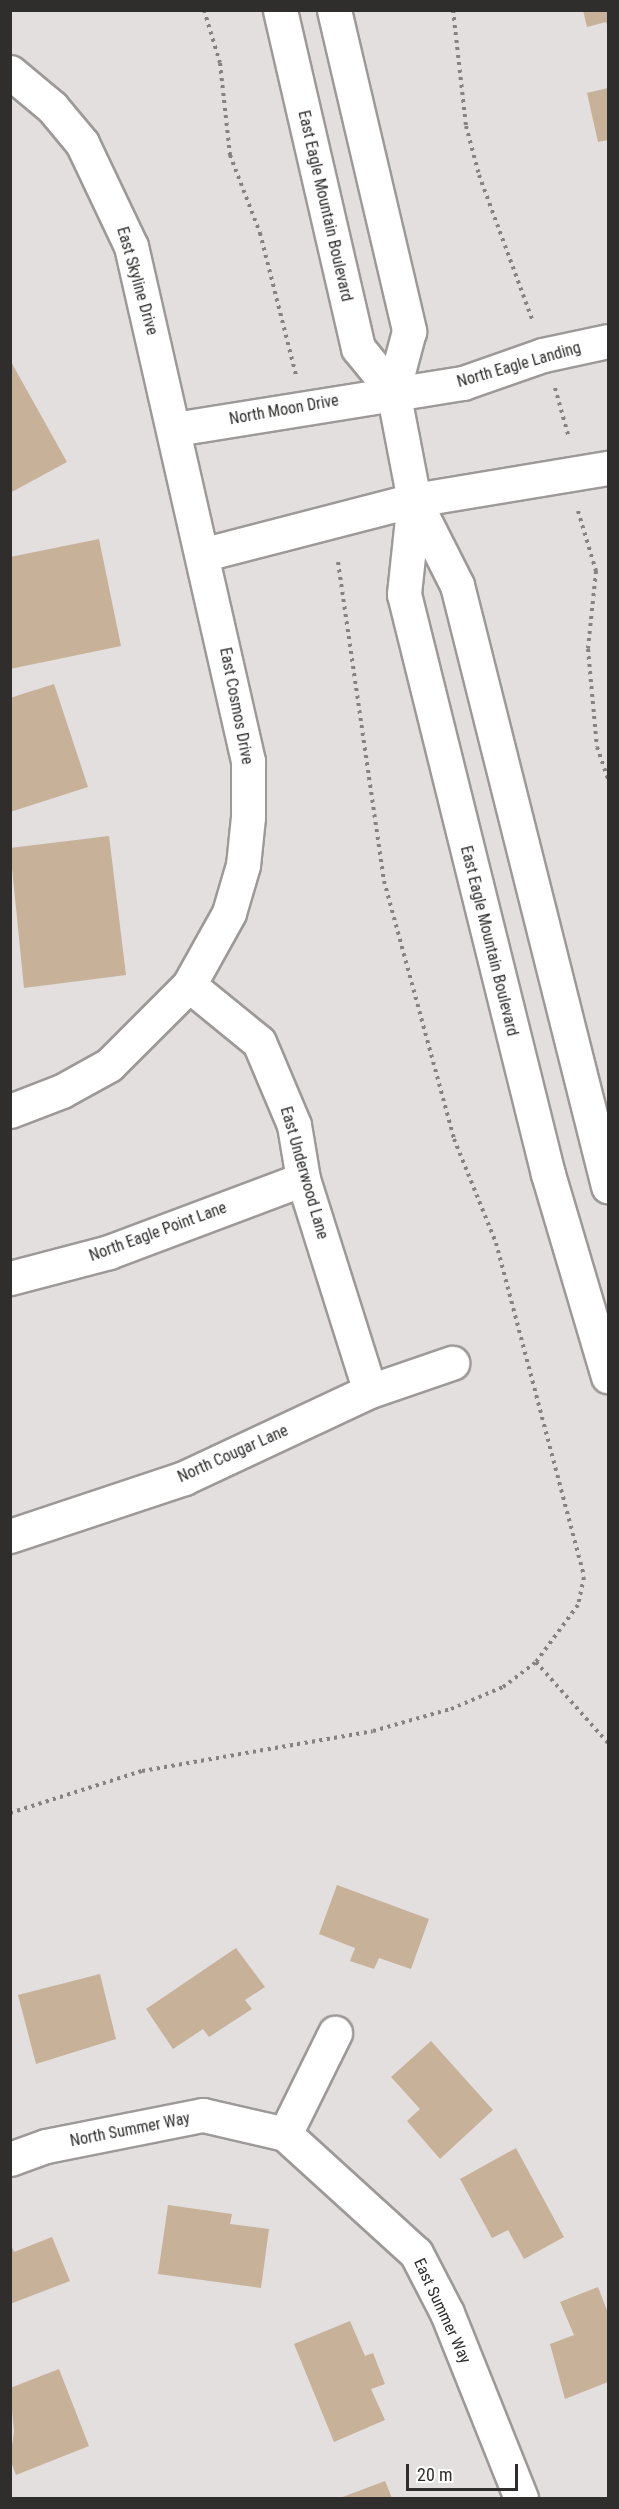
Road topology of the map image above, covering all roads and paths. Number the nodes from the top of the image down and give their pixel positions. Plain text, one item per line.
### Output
1 (204, 10) edge
2 (280, 10) edge
3 (334, 10) edge
4 (453, 10) edge
5 (10, 72) edge
6 (534, 325) dead end
7 (609, 341) edge
8 (552, 379) dead end
9 (298, 383) dead end
10 (393, 391) junction
11 (175, 429) junction
12 (569, 446) dead end
13 (609, 468) edge
14 (190, 489) joint
15 (414, 500) junction
16 (578, 511) dead end
17 (204, 554) junction
18 (338, 562) dead end
19 (609, 779) edge
20 (189, 985) junction
21 (10, 1111) edge
22 (303, 1179) junction
23 (609, 1186) edge
24 (10, 1278) edge
25 (452, 1364) dead end
26 (609, 1376) edge
27 (370, 1391) junction
28 (10, 1536) edge
29 (536, 1662) junction
30 (609, 1743) edge
31 (10, 1813) edge
32 (335, 2033) dead end
33 (285, 2134) junction
34 (10, 2158) edge
35 (521, 2499) edge

1 - 9 path
2 - 10 street, East Eagle Mountain Boulevard
3 - 10 street, East Eagle Mountain Boulevard
4 - 6 path
5 - 11 street, East Skyline Drive
7 - 10 street, North Eagle Landing
8 - 12 path
10 - 11 street, North Moon Drive
10 - 15 street, East Eagle Mountain Boulevard
11 - 14 street, East Skyline Drive
13 - 15 street
14 - 17 street, East Cosmos Drive
15 - 17 street
15 - 23 street, East Eagle Mountain Boulevard
15 - 26 street, East Eagle Mountain Boulevard
16 - 19 path
17 - 20 street, East Cosmos Drive
18 - 29 path
20 - 21 street, East Cosmos Drive
20 - 22 street, East Underwood Lane
22 - 24 street, North Eagle Point Lane
22 - 27 street, East Underwood Lane
25 - 27 street, North Cougar Lane
27 - 28 street, North Cougar Lane
29 - 30 path
29 - 31 path
32 - 33 street
33 - 34 street, North Summer Way
33 - 35 street, East Summer Way

